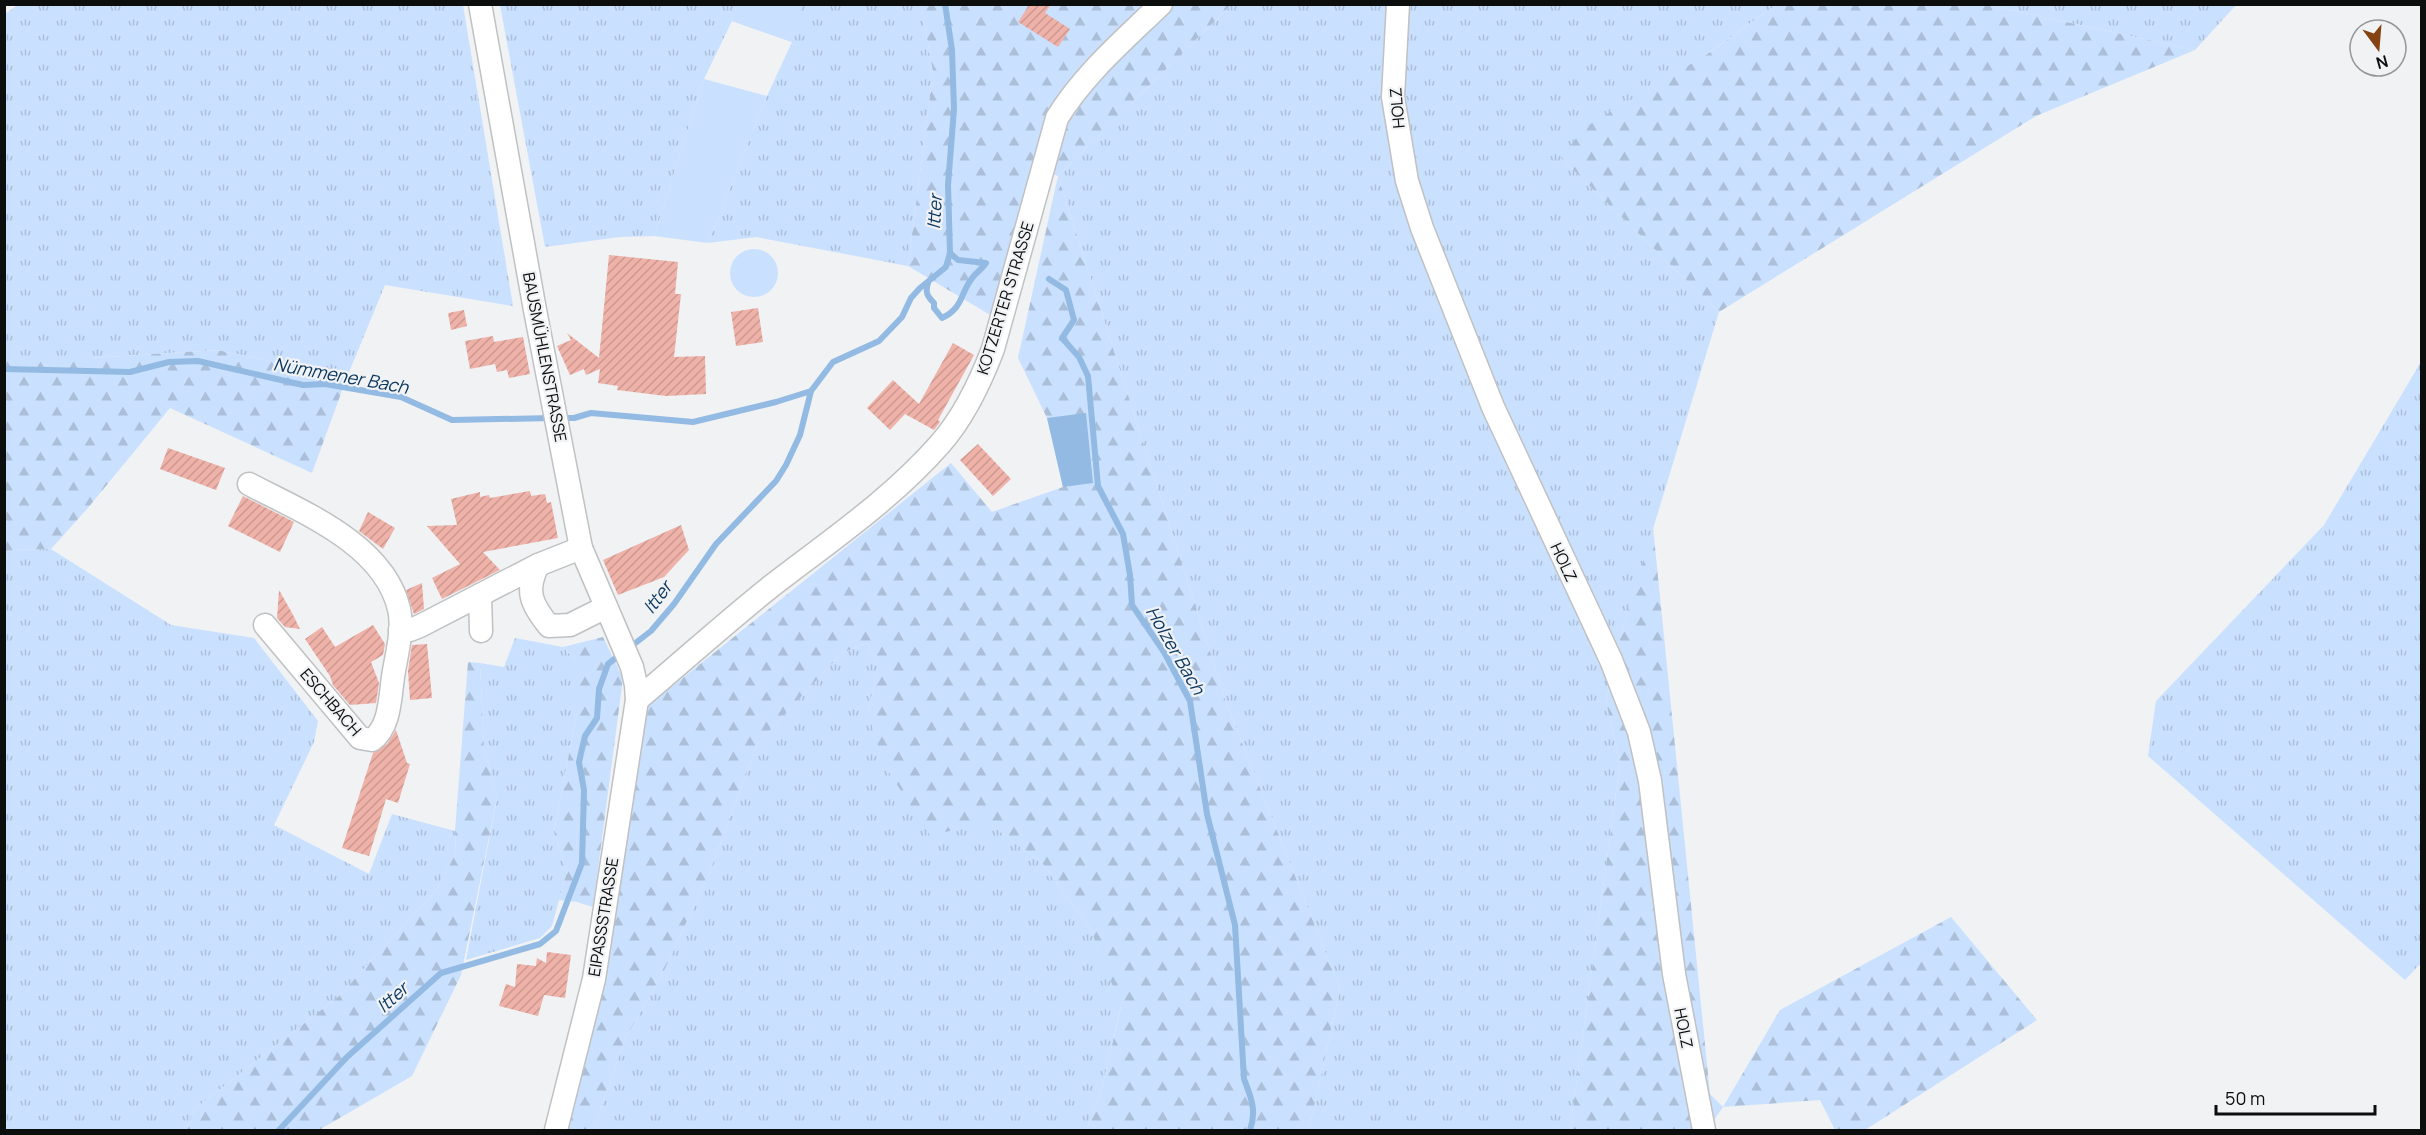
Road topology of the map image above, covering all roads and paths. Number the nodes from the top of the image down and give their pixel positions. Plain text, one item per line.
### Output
1 (480, 4) edge
2 (1161, 4) edge
3 (1398, 4) edge
4 (249, 484) dead end
5 (582, 548) junction
6 (538, 565) junction
7 (480, 595) junction
8 (606, 607) junction
9 (266, 625) dead end
10 (400, 630) junction
11 (481, 631) dead end
12 (637, 700) junction
13 (556, 1131) edge
14 (1704, 1131) edge

1 - 5 street, BAUSMÜHLENSTRASSE
2 - 12 street, KOTZERTER STRASSE
3 - 14 street, HOLZ
4 - 10 street, ESCHBACH
5 - 6 street
5 - 8 street, BAUSMÜHLENSTRASSE
6 - 7 street
6 - 8 street
7 - 10 street
7 - 11 street
8 - 12 street, BAUSMÜHLENSTRASSE
9 - 10 street, ESCHBACH
12 - 13 street, EIPASSSTRASSE

